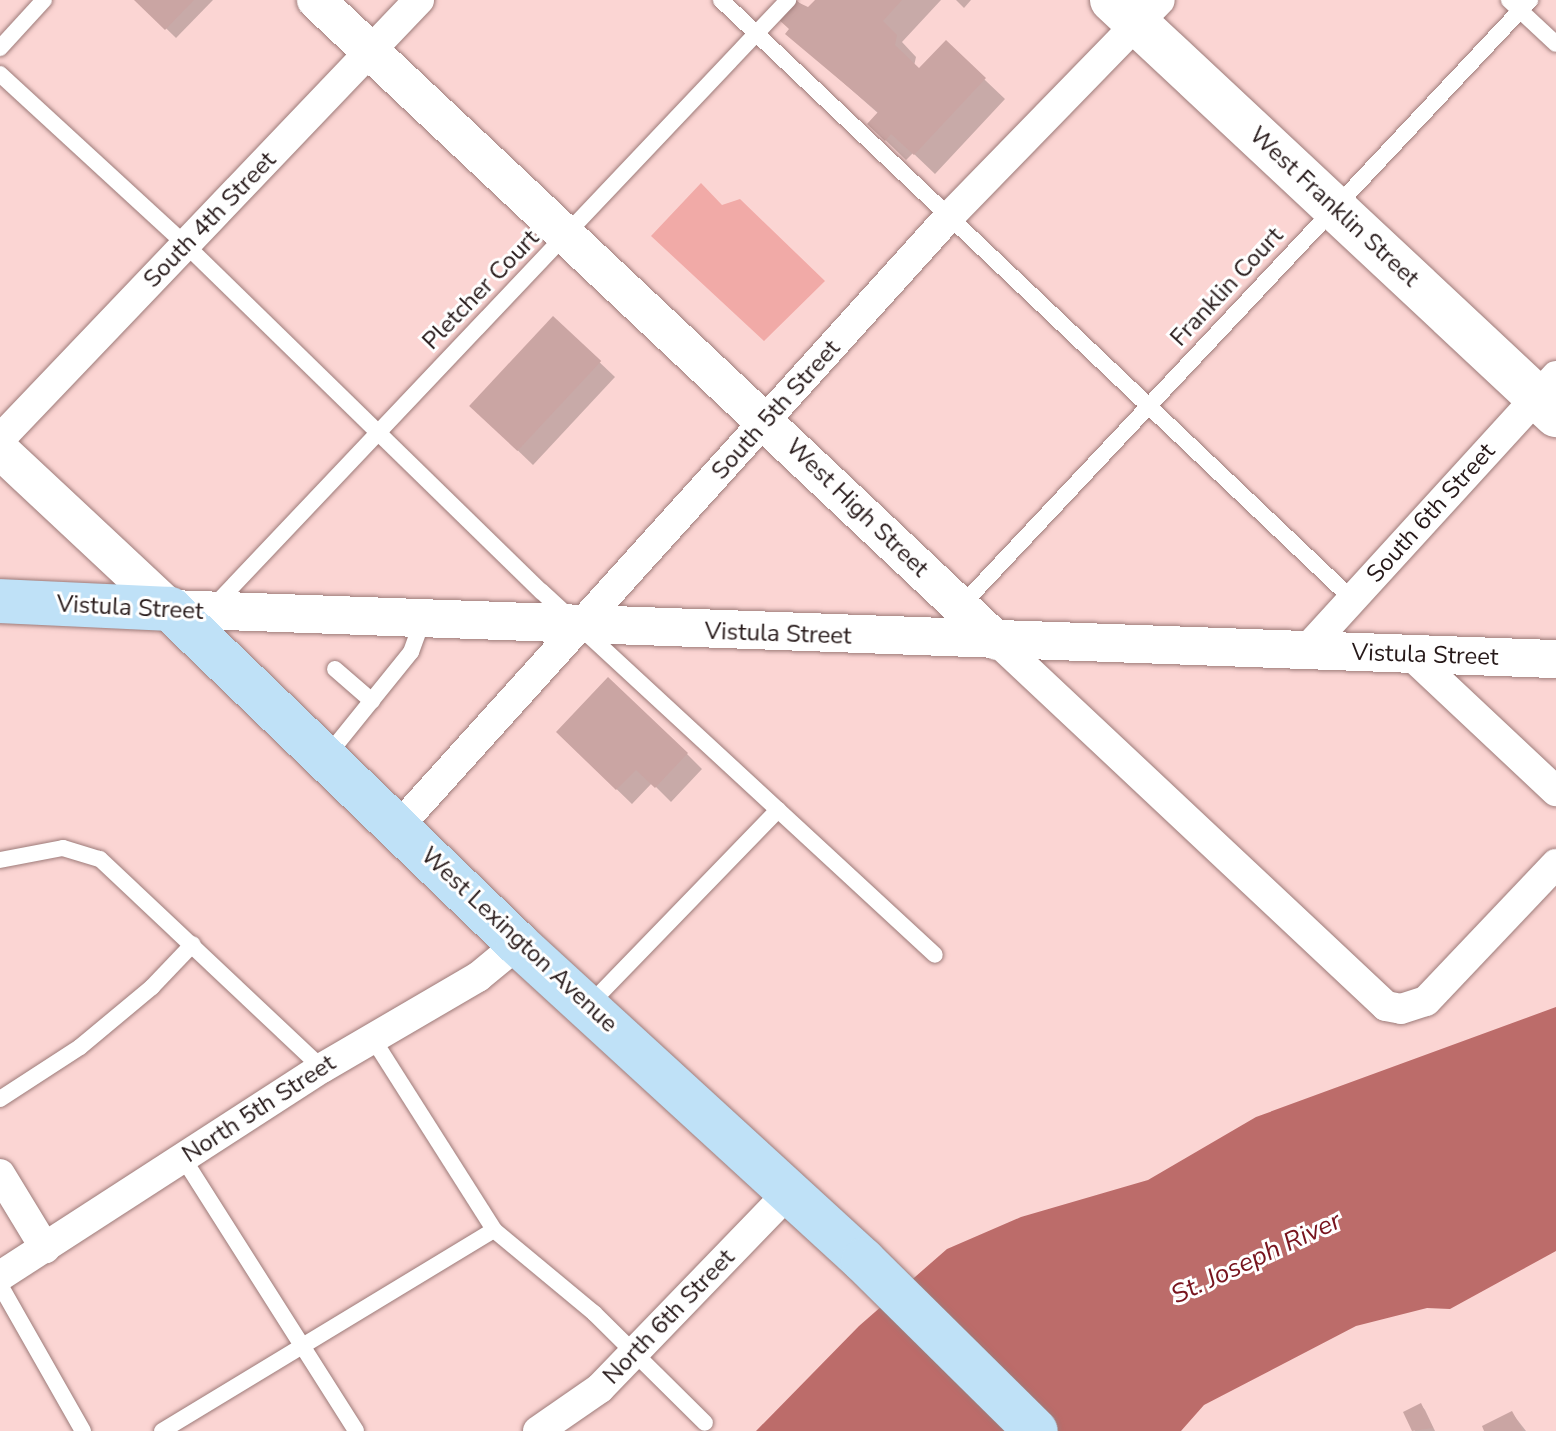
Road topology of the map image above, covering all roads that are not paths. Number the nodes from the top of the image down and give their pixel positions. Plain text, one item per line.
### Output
1 (44, 0) edge
2 (316, 0) edge
3 (419, 0) edge
4 (721, 0) edge
5 (788, 0) edge
6 (1520, 3) edge
7 (1136, 8) edge
8 (757, 33) junction
9 (1556, 44) edge
10 (0, 48) edge
11 (371, 52) junction
12 (0, 74) edge
13 (1335, 207) junction
14 (947, 219) junction
15 (567, 234) junction
16 (186, 245) junction
17 (1550, 396) edge
18 (1149, 405) junction
19 (766, 421) junction
20 (380, 432) junction
21 (0, 439) edge
22 (0, 450) edge
23 (1353, 600) junction
24 (0, 601) edge
25 (960, 607) junction
26 (190, 611) junction
27 (422, 621) junction
28 (579, 627) junction
29 (997, 641) junction
30 (1306, 650) junction
31 (1411, 655) junction
32 (1556, 659) edge
33 (335, 669) dead end
34 (372, 701) junction
35 (326, 757) junction
36 (1556, 791) edge
37 (778, 810) junction
38 (398, 827) junction
39 (0, 860) edge
40 (1556, 864) edge
41 (193, 944) junction
42 (518, 944) junction
43 (935, 955) dead end
44 (589, 1005) junction
45 (373, 1039) junction
46 (322, 1068) junction
47 (0, 1099) edge
48 (183, 1158) junction
49 (0, 1174) edge
50 (790, 1191) junction
51 (494, 1230) junction
52 (45, 1248) junction
53 (0, 1276) edge
54 (0, 1285) edge
55 (300, 1344) junction
56 (635, 1354) junction
57 (705, 1423) dead end
58 (83, 1431) edge
59 (162, 1431) edge
60 (356, 1431) edge
61 (538, 1431) edge
62 (1036, 1431) edge

1 - 10 lane
2 - 11 street, West High Street
3 - 11 street, South 4th Street
4 - 8 lane
5 - 8 lane, Pletcher Court
6 - 9 lane
6 - 13 lane, Franklin Court
7 - 13 main road, West Franklin Street
7 - 14 street, South 5th Street
8 - 14 lane
8 - 15 lane, Pletcher Court
11 - 15 street, West High Street
11 - 16 street, South 4th Street
12 - 16 lane
13 - 17 main road, West Franklin Street
13 - 18 lane, Franklin Court
14 - 18 lane
14 - 19 street, South 5th Street
15 - 19 street, West High Street
15 - 20 lane, Pletcher Court
16 - 20 lane
16 - 21 street, South 4th Street
17 - 23 street, South 6th Street
18 - 23 lane
18 - 25 lane, Franklin Court
19 - 25 street, West High Street
19 - 28 street, South 5th Street
20 - 26 lane, Pletcher Court
20 - 28 lane
22 - 26 street, West Lexington Avenue
23 - 30 street, South 6th Street
24 - 26 main road, Vistula Street
25 - 29 street, West High Street
26 - 27 street, Vistula Street
26 - 35 main road, West Lexington Avenue
27 - 28 street, Vistula Street
27 - 34 lane
28 - 29 street, Vistula Street
28 - 37 lane
28 - 38 street, South 5th Street
29 - 30 street, Vistula Street
29 - 40 street, West High Street
30 - 31 street, Vistula Street
31 - 32 street, Vistula Street
31 - 36 street
33 - 34 lane
34 - 35 lane
35 - 38 main road, West Lexington Avenue
37 - 43 lane
37 - 44 lane
38 - 42 main road, West Lexington Avenue
39 - 41 lane
41 - 46 lane
41 - 47 lane
42 - 44 main road, West Lexington Avenue
42 - 45 street, North 5th Street
44 - 50 main road, West Lexington Avenue
45 - 46 street, North 5th Street
45 - 51 lane
46 - 48 street, North 5th Street
48 - 52 street, North 5th Street
48 - 55 lane
49 - 52 street
50 - 56 street, North 6th Street
50 - 62 main road, West Lexington Avenue
51 - 55 lane
51 - 56 lane
52 - 53 street, North 5th Street
54 - 58 lane
55 - 59 lane
55 - 60 lane
56 - 57 lane
56 - 61 street, North 6th Street

